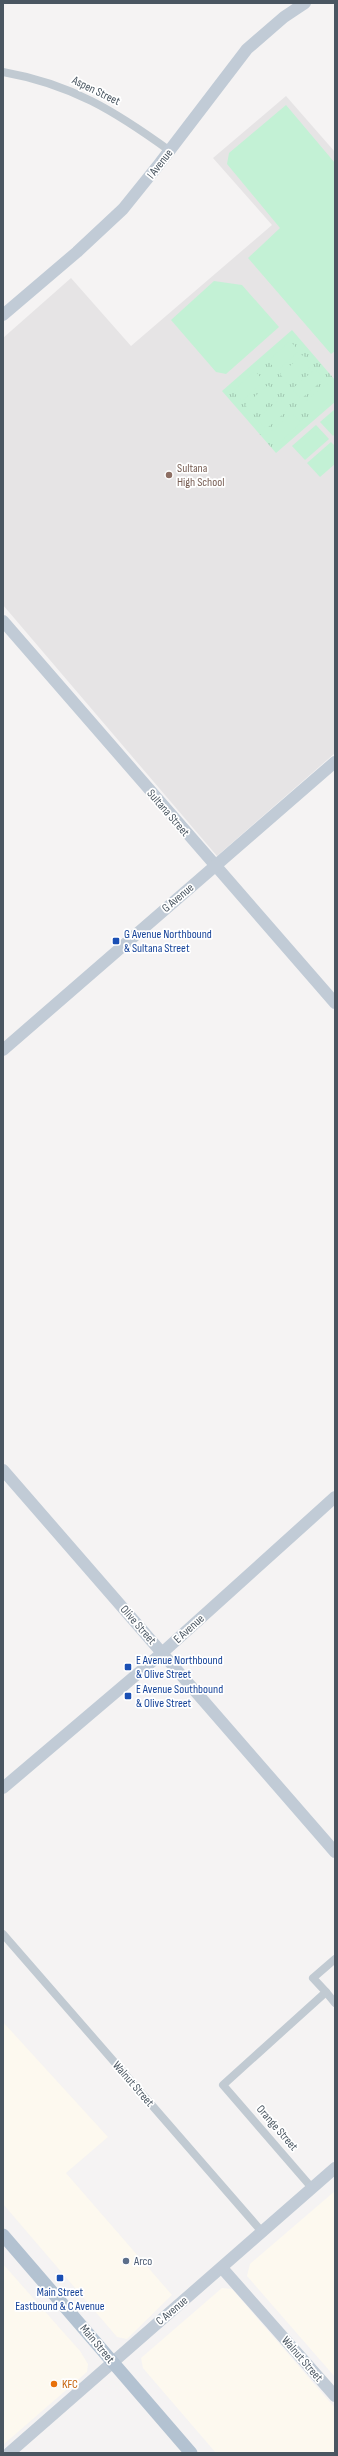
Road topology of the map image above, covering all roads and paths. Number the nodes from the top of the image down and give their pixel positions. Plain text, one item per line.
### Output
1 (305, 3) edge
2 (3, 72) edge
3 (170, 150) junction
4 (3, 315) edge
5 (3, 621) edge
6 (335, 762) edge
7 (215, 867) junction
8 (335, 1003) edge
9 (3, 1050) edge
10 (3, 1470) edge
11 (335, 1497) edge
12 (162, 1653) junction
13 (3, 1788) edge
14 (335, 1852) edge
15 (3, 1934) edge
16 (335, 1959) edge
17 (326, 1992) junction
18 (335, 2003) edge
19 (335, 2168) edge
20 (312, 2188) junction
21 (263, 2233) junction
22 (3, 2235) edge
23 (222, 2268) junction
24 (112, 2362) junction
25 (335, 2396) edge
26 (17, 2450) edge
27 (191, 2453) edge

1 - 3 street, I Avenue
2 - 3 street, Aspen Street
3 - 4 street, I Avenue
5 - 7 street, Sultana Street
6 - 7 street, G Avenue
7 - 8 street, Sultana Street
7 - 9 street, G Avenue
10 - 12 street, Olive Street
11 - 12 street, E Avenue
12 - 13 street, E Avenue
12 - 14 street, Olive Street
15 - 21 street, Walnut Street
16 - 17 street
17 - 18 street
17 - 20 street, Orange Street
19 - 20 street, C Avenue
20 - 21 street, C Avenue
21 - 23 street, C Avenue
22 - 24 main road, Main Street
23 - 24 street, C Avenue
23 - 25 street, Walnut Street
24 - 26 street, C Avenue
24 - 27 main road, Main Street

